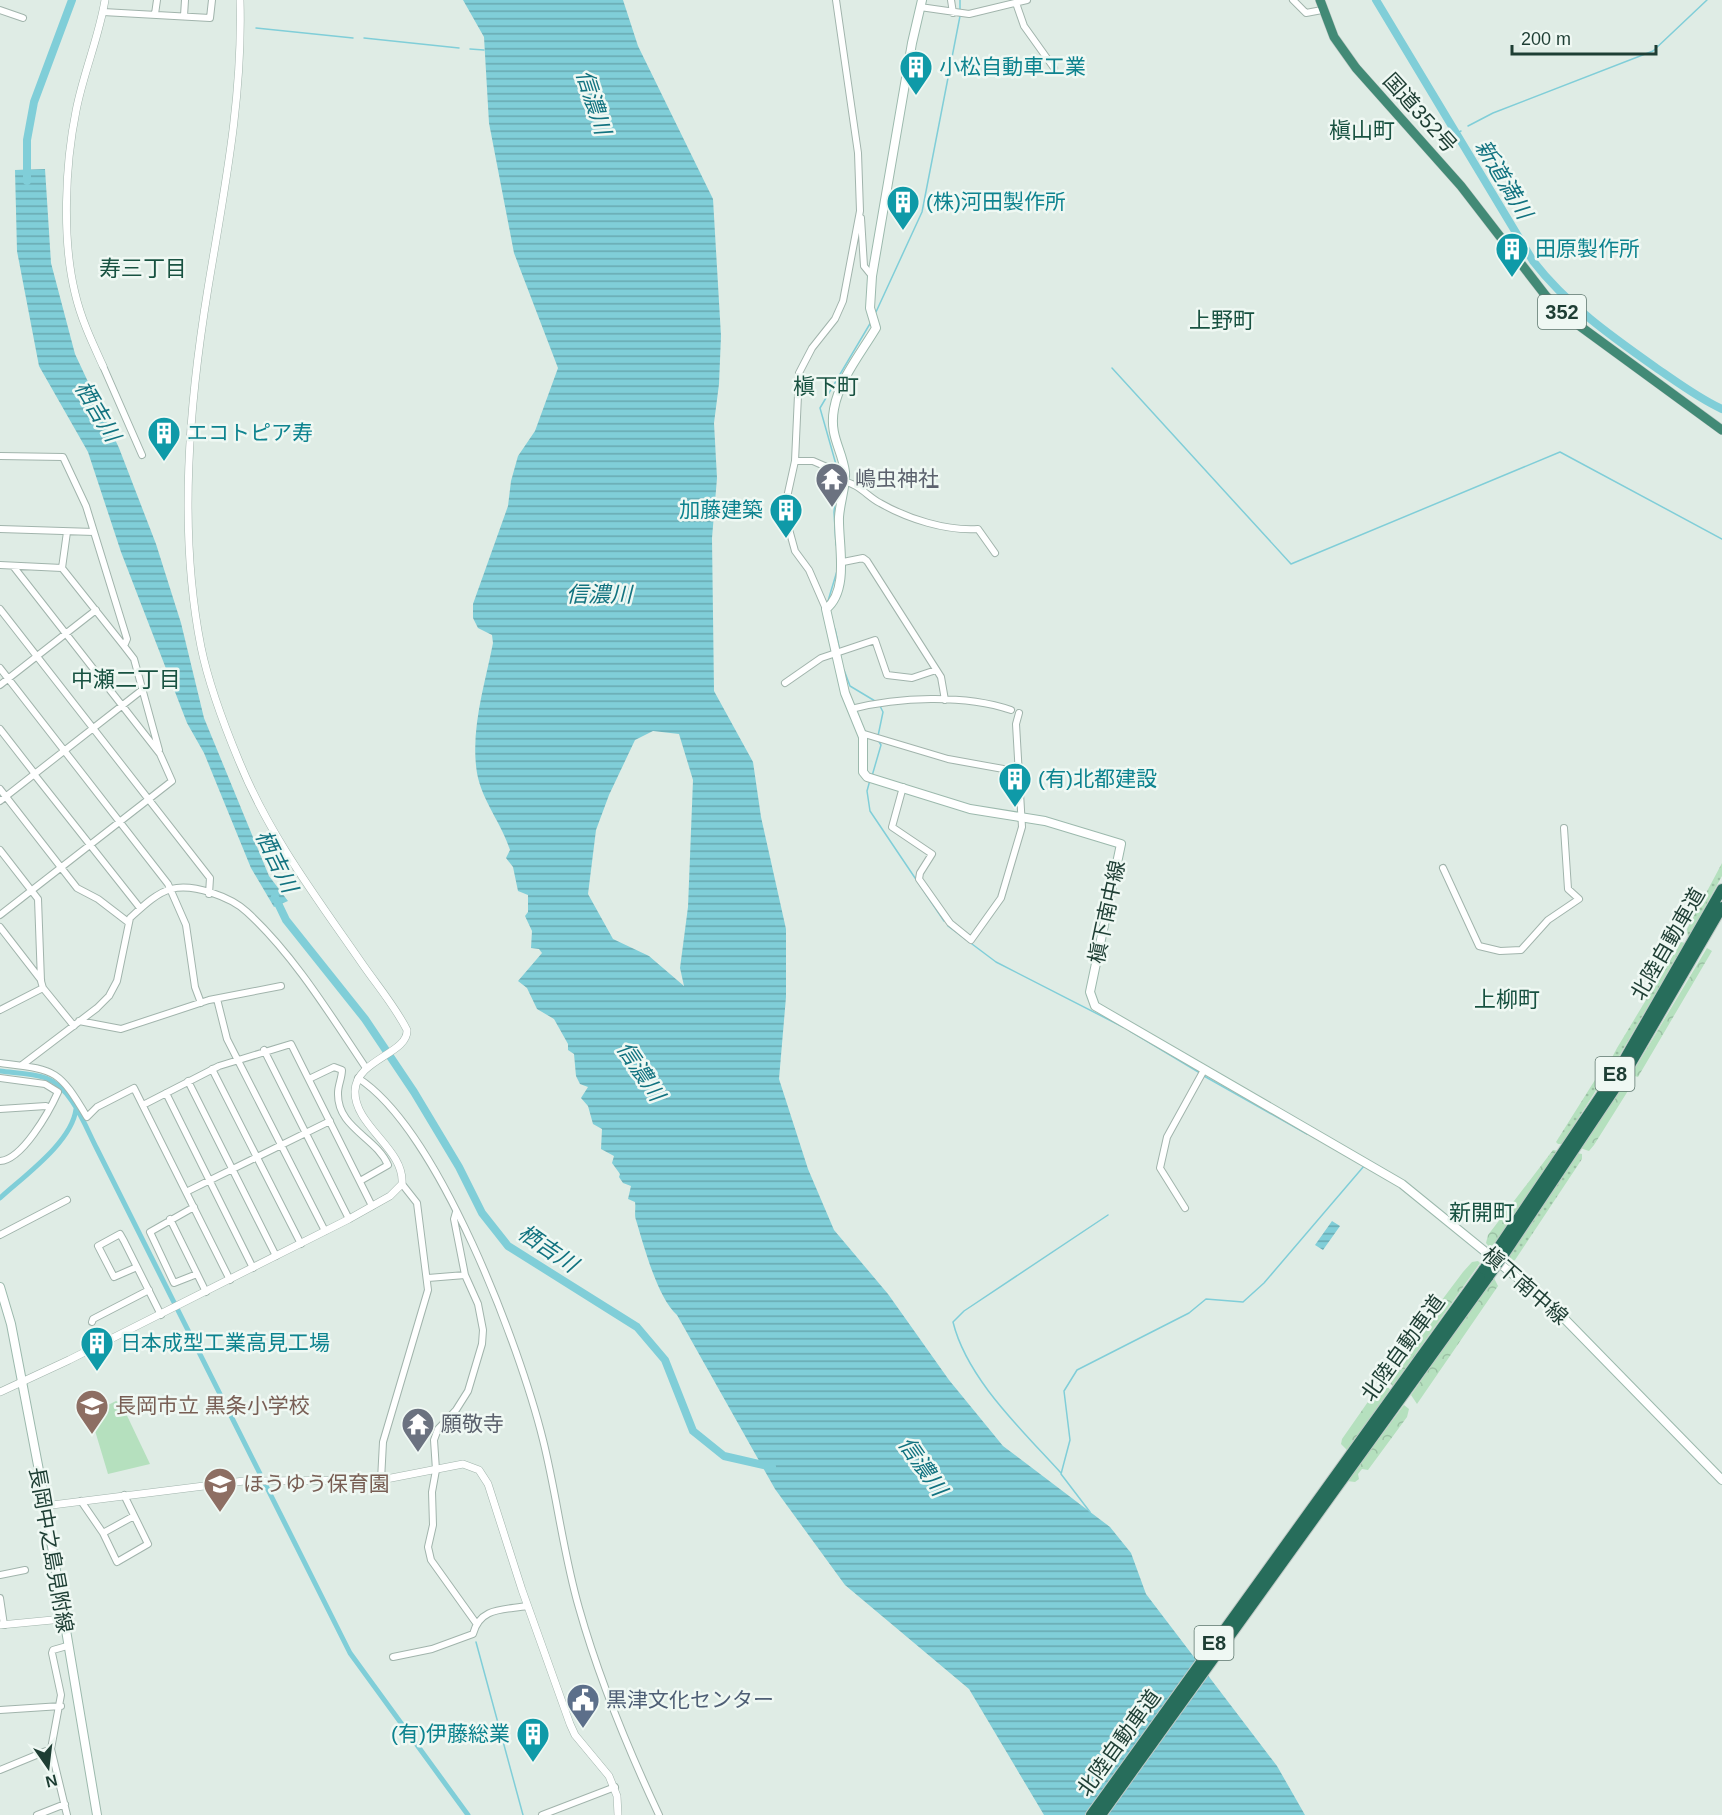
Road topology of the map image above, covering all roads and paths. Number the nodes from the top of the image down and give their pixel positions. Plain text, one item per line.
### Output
1 (105, 0) edge
2 (157, 0) edge
3 (185, 0) edge
4 (212, 0) edge
5 (240, 0) edge
6 (836, 0) edge
7 (951, 0) edge
8 (1027, 0) edge
9 (1293, 0) edge
10 (1003, 3) edge
11 (1016, 3) junction
12 (921, 4) edge
13 (1321, 5) edge
14 (0, 10) edge
15 (103, 12) junction
16 (953, 13) junction
17 (155, 14) junction
18 (184, 16) junction
19 (23, 18) dead end
20 (1054, 68) dead end
21 (860, 211) junction
22 (872, 276) junction
23 (103, 366) joint
24 (1722, 430) edge
25 (142, 455) dead end
26 (0, 456) edge
27 (795, 461) junction
28 (845, 479) junction
29 (0, 529) edge
30 (67, 532) junction
31 (94, 532) junction
32 (995, 553) dead end
33 (843, 562) junction
34 (0, 565) edge
35 (13, 566) junction
36 (62, 568) junction
37 (0, 609) edge
38 (826, 609) junction
39 (96, 610) junction
40 (67, 633) junction
41 (124, 646) junction
42 (836, 654) junction
43 (37, 656) junction
44 (0, 668) edge
45 (936, 670) junction
46 (8, 678) junction
47 (785, 683) dead end
48 (0, 684) edge
49 (142, 690) junction
50 (945, 700) junction
51 (123, 705) junction
52 (851, 710) junction
53 (1011, 710) dead end
54 (1020, 713) dead end
55 (0, 729) edge
56 (93, 729) junction
57 (861, 733) junction
58 (64, 751) junction
59 (160, 754) junction
60 (1020, 772) junction
61 (35, 774) junction
62 (903, 787) junction
63 (0, 789) edge
64 (3, 798) edge
65 (148, 799) junction
66 (1022, 817) junction
67 (119, 822) junction
68 (1564, 828) dead end
69 (90, 845) junction
70 (0, 850) edge
71 (1443, 867) dead end
72 (60, 868) junction
73 (170, 889) junction
74 (1722, 889) edge
75 (32, 890) junction
76 (209, 894) junction
77 (1722, 907) edge
78 (140, 908) junction
79 (0, 915) edge
80 (128, 922) junction
81 (0, 927) edge
82 (42, 984) junction
83 (281, 986) dead end
84 (217, 999) junction
85 (201, 1003) junction
86 (0, 1010) edge
87 (77, 1023) junction
88 (264, 1050) junction
89 (237, 1059) junction
90 (0, 1063) edge
91 (22, 1065) junction
92 (368, 1066) junction
93 (212, 1069) junction
94 (1204, 1070) junction
95 (0, 1078) edge
96 (358, 1078) junction
97 (309, 1079) junction
98 (188, 1081) junction
99 (166, 1093) junction
100 (143, 1105) junction
101 (49, 1108) junction
102 (0, 1109) edge
103 (330, 1121) junction
104 (306, 1133) junction
105 (281, 1145) junction
106 (256, 1157) junction
107 (0, 1161) edge
108 (232, 1169) junction
109 (209, 1180) junction
110 (360, 1181) junction
111 (402, 1184) junction
112 (186, 1192) junction
113 (67, 1200) dead end
114 (372, 1206) junction
115 (194, 1208) junction
116 (1185, 1208) dead end
117 (456, 1212) junction
118 (170, 1219) junction
119 (349, 1219) junction
120 (325, 1232) junction
121 (0, 1235) edge
122 (300, 1244) junction
123 (1499, 1254) junction
124 (276, 1256) junction
125 (137, 1267) junction
126 (253, 1268) junction
127 (196, 1274) junction
128 (465, 1275) junction
129 (428, 1278) junction
130 (230, 1280) junction
131 (0, 1287) edge
132 (148, 1290) junction
133 (206, 1292) junction
134 (161, 1315) junction
135 (93, 1322) dead end
136 (22, 1383) junction
137 (0, 1392) edge
138 (436, 1470) junction
139 (1341, 1475) junction
140 (381, 1480) junction
141 (1722, 1480) edge
142 (124, 1495) junction
143 (81, 1501) junction
144 (44, 1506) junction
145 (134, 1516) junction
146 (103, 1533) junction
147 (25, 1570) dead end
148 (0, 1575) edge
149 (0, 1598) edge
150 (527, 1606) junction
151 (63, 1619) junction
152 (476, 1623) junction
153 (2, 1625) edge
154 (67, 1646) junction
155 (393, 1657) dead end
156 (76, 1692) junction
157 (61, 1695) junction
158 (61, 1706) junction
159 (0, 1710) edge
160 (51, 1749) junction
161 (0, 1770) edge
162 (615, 1787) junction
163 (65, 1804) junction
164 (37, 1815) edge
165 (67, 1815) edge
166 (97, 1815) edge
167 (542, 1815) edge
168 (618, 1815) edge
169 (659, 1815) edge
170 (1091, 1815) edge
171 (1101, 1815) edge

1 - 15 street
2 - 17 street
3 - 18 street
4 - 18 street
5 - 92 street
6 - 21 street
7 - 16 street
8 - 11 street
9 - 13 street
10 - 11 street
10 - 16 street
11 - 20 street
12 - 16 street
12 - 22 main road
13 - 24 highway, 国道352号 / 352
14 - 19 street
15 - 17 street
15 - 23 street
17 - 18 street
21 - 22 street
21 - 27 street
22 - 28 main road
23 - 25 street
26 - 31 street
27 - 28 street
27 - 38 street
28 - 32 street
28 - 33 main road
29 - 30 street
30 - 31 street
30 - 36 street
31 - 41 street
33 - 38 main road
33 - 45 street
34 - 35 street
35 - 36 street
35 - 40 street
36 - 39 street
37 - 43 street
38 - 42 main road, 槇下南中線
39 - 40 street
39 - 41 street
40 - 43 street
40 - 51 street
41 - 49 street
42 - 45 street
42 - 47 street
42 - 52 main road, 槇下南中線
43 - 46 street
43 - 56 street
44 - 46 street
45 - 50 street
46 - 48 street
46 - 58 street
49 - 51 street
49 - 59 street
50 - 52 street
50 - 53 street
51 - 56 street
51 - 59 street
52 - 57 main road, 槇下南中線
54 - 60 street
55 - 61 street
56 - 58 street
56 - 65 street
57 - 60 street
57 - 62 main road, 槇下南中線
58 - 61 street
58 - 67 street
59 - 65 street
60 - 66 street
61 - 64 street
61 - 69 street
62 - 66 main road, 槇下南中線
62 - 66 street
63 - 64 street
64 - 72 street
65 - 67 street
65 - 76 street
66 - 94 main road, 槇下南中線
67 - 69 street
67 - 73 street
68 - 71 street
69 - 72 street
69 - 78 street
70 - 75 street
72 - 75 street
72 - 80 street
73 - 76 street
73 - 78 street
73 - 85 street
74 - 123 highway, 北陸自動車道 / E8
75 - 79 street
75 - 82 street
76 - 92 street
77 - 123 highway, 北陸自動車道 / E8
78 - 80 street
80 - 87 street
81 - 82 street
82 - 86 street
82 - 87 street
83 - 84 street
84 - 85 street
84 - 89 street
85 - 87 street
87 - 91 street
88 - 89 street
88 - 97 street
88 - 104 street
89 - 93 street
89 - 105 street
90 - 91 street
91 - 100 street
92 - 96 street
93 - 98 street
93 - 106 street
94 - 116 street
94 - 141 main road, 槇下南中線
95 - 101 street
96 - 111 street
96 - 117 street
97 - 103 street
97 - 110 street
98 - 99 street
98 - 108 street
99 - 100 street
99 - 109 street
100 - 112 street
101 - 102 street
101 - 107 street
103 - 104 street
103 - 110 street
104 - 105 street
104 - 119 street
105 - 106 street
105 - 120 street
106 - 108 street
106 - 122 street
108 - 109 street
108 - 124 street
109 - 112 street
109 - 126 street
110 - 114 street
111 - 114 street
111 - 129 street
112 - 115 street
113 - 121 street
114 - 119 street
115 - 118 street
115 - 130 street
117 - 128 street
117 - 169 street
118 - 127 street
118 - 127 street
119 - 120 street
120 - 122 street
122 - 124 street
123 - 139 highway, 北陸自動車道 / E8, bridge
124 - 126 street
125 - 125 street
125 - 132 street
126 - 130 street
127 - 133 street
128 - 129 street
128 - 138 street
129 - 140 street
130 - 133 street
131 - 136 main road, 長岡中之島見附線
132 - 134 street
132 - 135 street
133 - 134 street
134 - 136 street
136 - 137 street
136 - 144 main road, 長岡中之島見附線
138 - 140 street
138 - 150 street
138 - 152 street
139 - 170 highway, 北陸自動車道 / E8
139 - 171 highway, 北陸自動車道 / E8
140 - 142 street
142 - 143 street
142 - 145 street
143 - 144 street
143 - 146 street
144 - 151 main road, 長岡中之島見附線
145 - 146 street
145 - 146 street
147 - 148 street
149 - 153 street
150 - 152 street
150 - 162 street
151 - 153 street
151 - 154 main road, 長岡中之島見附線
152 - 155 street
154 - 156 main road, 長岡中之島見附線
154 - 157 street
156 - 157 street
156 - 166 main road, 長岡中之島見附線
157 - 158 street
158 - 159 street
158 - 160 street
160 - 161 street
160 - 163 street
162 - 167 street
162 - 168 street
163 - 164 street
163 - 165 street

